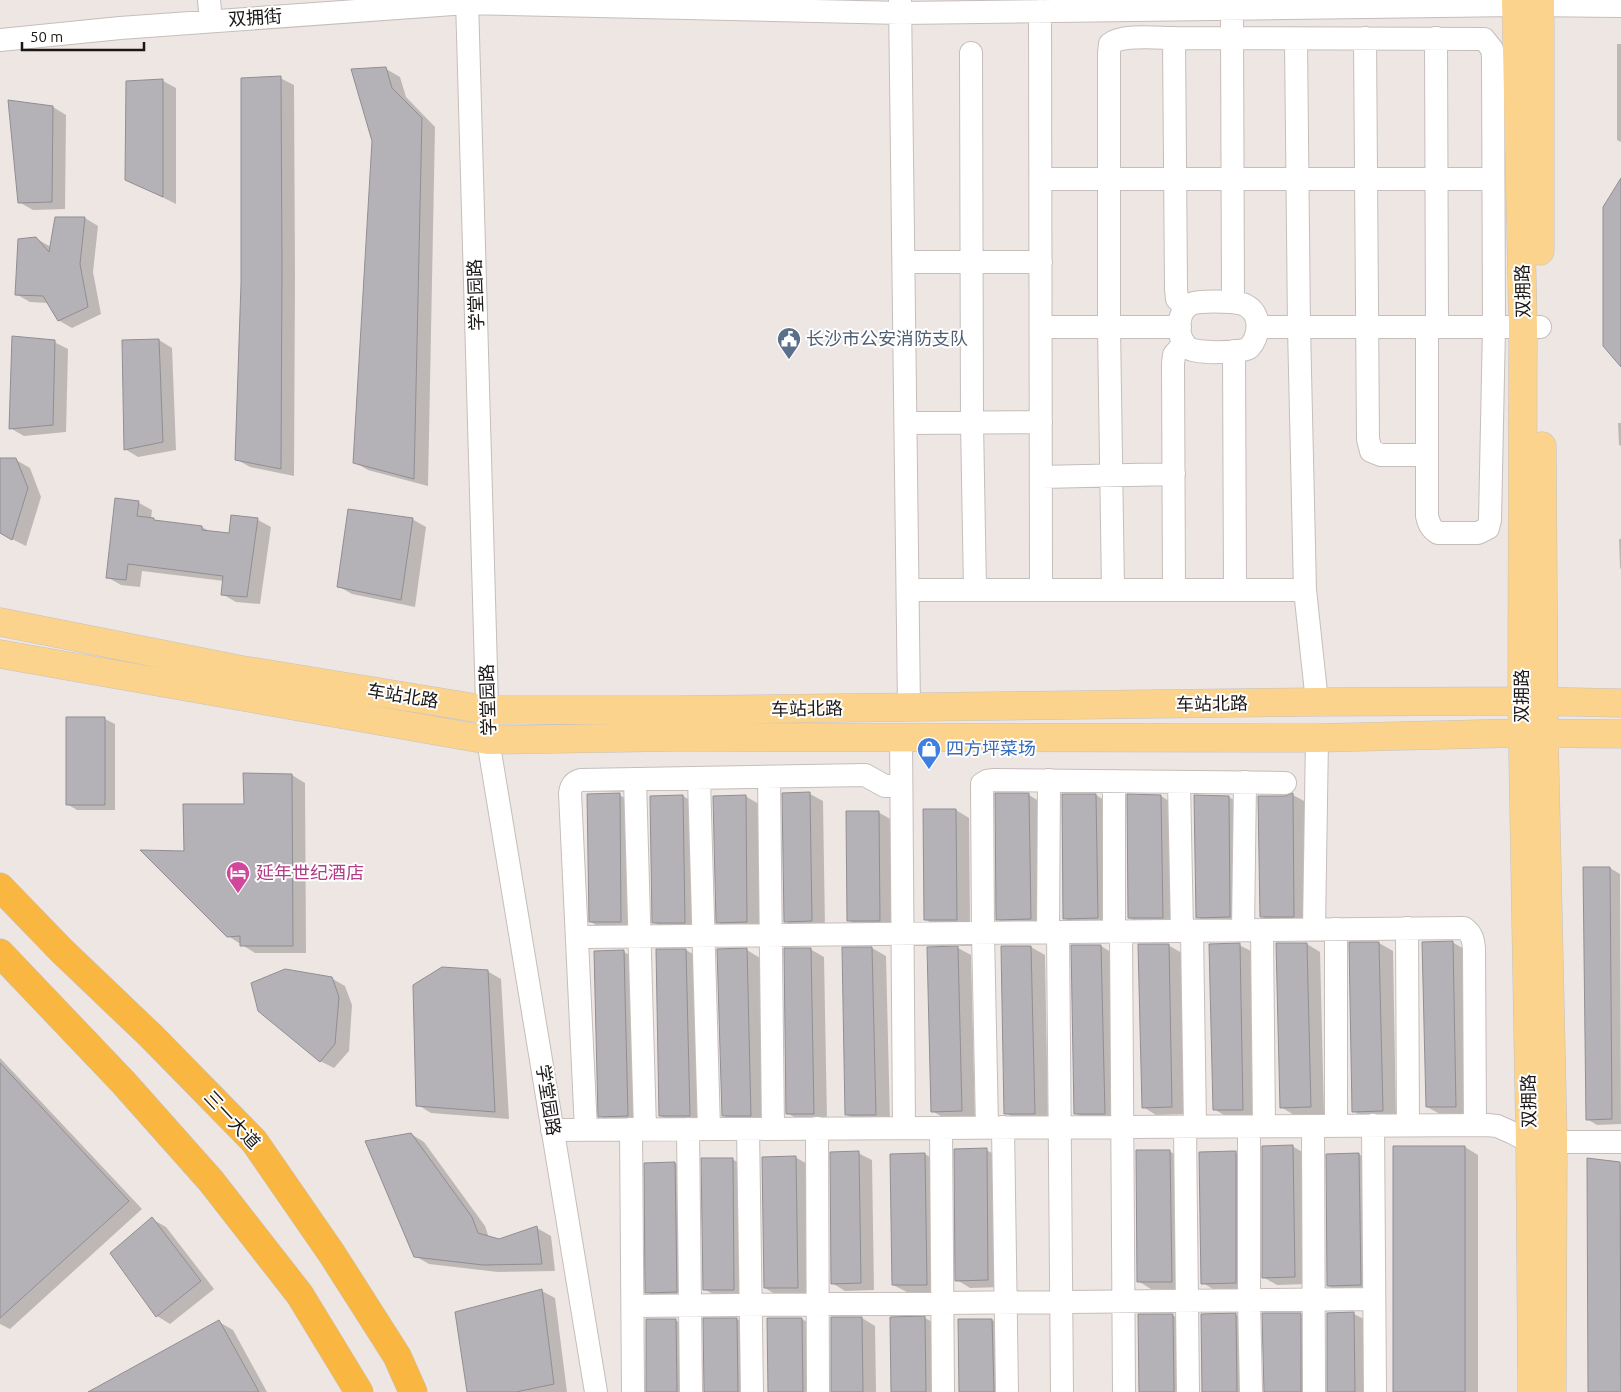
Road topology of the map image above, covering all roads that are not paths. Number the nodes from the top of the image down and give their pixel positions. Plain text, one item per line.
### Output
1 (467, 2) edge
2 (1528, 3) edge
3 (900, 6) edge
4 (1621, 6) edge
5 (1232, 9) junction
6 (210, 11) edge
7 (1040, 11) junction
8 (1174, 38) junction
9 (1232, 38) junction
10 (1365, 38) junction
11 (1436, 38) junction
12 (1296, 39) junction
13 (0, 40) edge
14 (971, 53) dead end
15 (1041, 180) junction
16 (1109, 180) junction
17 (1174, 180) junction
18 (1232, 180) junction
19 (1297, 180) junction
20 (1366, 180) junction
21 (1437, 180) junction
22 (1493, 180) junction
23 (904, 262) junction
24 (972, 262) junction
25 (1041, 262) junction
26 (1233, 302) junction
27 (1041, 326) junction
28 (1183, 326) junction
29 (1109, 327) junction
30 (1258, 327) junction
31 (1299, 327) junction
32 (1368, 327) junction
33 (1432, 327) junction
34 (1494, 327) junction
35 (1532, 327) junction
36 (1234, 351) junction
37 (972, 422) junction
38 (1041, 422) junction
39 (906, 423) junction
40 (1427, 455) junction
41 (1174, 474) junction
42 (1111, 476) junction
43 (1041, 477) junction
44 (908, 590) junction
45 (975, 590) junction
46 (1042, 590) junction
47 (1113, 590) junction
48 (1174, 590) junction
49 (1235, 590) junction
50 (1305, 590) junction
51 (0, 622) edge
52 (0, 654) edge
53 (1317, 702) junction
54 (1533, 702) junction
55 (1621, 703) edge
56 (910, 708) junction
57 (488, 710) junction
58 (1533, 733) junction
59 (1621, 734) edge
60 (900, 737) junction
61 (1317, 738) junction
62 (488, 740) junction
63 (769, 777) junction
64 (699, 778) junction
65 (635, 780) junction
66 (1049, 780) junction
67 (1114, 781) junction
68 (1179, 782) junction
69 (1245, 782) junction
70 (1285, 783) dead end
71 (901, 786) junction
72 (0, 887) edge
73 (1407, 928) junction
74 (1314, 929) junction
75 (1336, 929) junction
76 (1252, 930) junction
77 (1118, 931) junction
78 (1187, 931) junction
79 (1053, 932) junction
80 (983, 933) junction
81 (902, 934) junction
82 (771, 935) junction
83 (640, 936) junction
84 (704, 936) junction
85 (584, 937) dead end
86 (3, 961) edge
87 (1373, 1125) junction
88 (1408, 1125) junction
89 (1475, 1125) junction
90 (1190, 1126) junction
91 (1256, 1126) junction
92 (1313, 1126) junction
93 (1336, 1126) junction
94 (1060, 1127) junction
95 (1123, 1127) junction
96 (817, 1128) junction
97 (904, 1128) junction
98 (941, 1128) junction
99 (995, 1128) junction
100 (638, 1129) junction
101 (698, 1129) junction
102 (748, 1129) junction
103 (773, 1129) junction
104 (552, 1130) junction
105 (586, 1130) junction
106 (1542, 1142) junction
107 (1621, 1142) edge
108 (1374, 1299) junction
109 (1249, 1300) junction
110 (1313, 1300) junction
111 (1124, 1301) junction
112 (1187, 1301) junction
113 (1006, 1302) junction
114 (1061, 1302) junction
115 (942, 1303) junction
116 (751, 1304) junction
117 (818, 1304) junction
118 (690, 1305) junction
119 (632, 1306) junction
120 (359, 1392) edge
121 (413, 1392) edge
122 (596, 1392) edge
123 (633, 1392) edge
124 (690, 1392) edge
125 (752, 1392) edge
126 (818, 1392) edge
127 (943, 1392) edge
128 (1007, 1392) edge
129 (1062, 1392) edge
130 (1124, 1392) edge
131 (1188, 1392) edge
132 (1251, 1392) edge
133 (1314, 1392) edge
134 (1375, 1392) edge
135 (1532, 1392) edge
136 (1552, 1392) edge

1 - 3 street, 双拥街
1 - 6 street, 双拥街
1 - 57 street, 学堂园路
2 - 4 street, 双拥街
2 - 5 street, 双拥街
2 - 35 main road, 双拥路
3 - 7 street, 双拥街
3 - 23 street
5 - 7 street, 双拥街
5 - 9 street
6 - 13 street, 双拥街
7 - 15 street
8 - 9 street
8 - 16 street
8 - 17 street
9 - 12 street
9 - 18 street
10 - 11 street
10 - 12 street
10 - 20 street
11 - 21 street
11 - 22 street
12 - 19 street
14 - 24 street
15 - 16 street
15 - 25 street
16 - 17 street
16 - 29 street
17 - 18 street
17 - 28 street
18 - 19 street
18 - 26 street
19 - 20 street
19 - 31 street
20 - 21 street
20 - 32 street
21 - 22 street
21 - 33 street
22 - 34 street
23 - 24 street
23 - 39 street
24 - 25 street
24 - 37 street
25 - 27 street
26 - 28 street
26 - 30 street
27 - 29 street
27 - 38 street
28 - 29 street
28 - 36 street
28 - 41 street
29 - 42 street
30 - 31 street
30 - 36 street
31 - 32 street
31 - 50 street
32 - 33 street
32 - 40 street
33 - 34 street
33 - 40 street
34 - 35 street
34 - 40 street
35 - 54 main road, 双拥路
36 - 49 street
37 - 38 street
37 - 39 street
37 - 45 street
38 - 43 street
39 - 44 street
41 - 42 street
41 - 48 street
42 - 43 street
42 - 47 street
43 - 46 street
44 - 45 street
44 - 56 street
45 - 46 street
46 - 47 street
47 - 48 street
48 - 49 street
49 - 50 street
50 - 53 street
51 - 57 main road, 车站北路
52 - 62 main road, 车站北路
53 - 54 main road, 车站北路
53 - 56 main road, 车站北路
54 - 55 main road, 车站北路
54 - 58 main road, 双拥路
56 - 57 main road, 车站北路
57 - 62 street, 学堂园路
58 - 59 main road, 车站北路
58 - 61 main road, 车站北路
58 - 106 main road, 双拥路
60 - 61 main road, 车站北路
60 - 62 main road, 车站北路
60 - 71 street
61 - 74 street
62 - 104 street, 学堂园路
63 - 64 street
63 - 71 street
63 - 82 street
64 - 65 street
64 - 84 street
65 - 83 street
65 - 105 street
66 - 67 street
66 - 79 street
66 - 80 street
67 - 68 street
67 - 77 street
68 - 69 street
68 - 78 street
69 - 70 street
69 - 76 street
71 - 81 street
72 - 121 highway, 三一大道
73 - 75 street
73 - 88 street
73 - 89 street
74 - 75 street
74 - 76 street
75 - 93 street
76 - 78 street
76 - 91 street
77 - 78 street
77 - 79 street
77 - 95 street
78 - 90 street
79 - 80 street
79 - 94 street
80 - 81 street
80 - 99 street
81 - 82 street
81 - 97 street
82 - 84 street
82 - 103 street
83 - 84 street
83 - 85 street
83 - 100 street
84 - 101 street
86 - 120 highway
87 - 88 street
87 - 93 street
87 - 108 street
88 - 89 street
89 - 106 street
90 - 91 street
90 - 95 street
90 - 112 street
91 - 92 street
91 - 109 street
92 - 93 street
92 - 110 street
94 - 95 street
94 - 99 street
94 - 114 street
95 - 111 street
96 - 97 street
96 - 103 street
96 - 117 street
97 - 98 street
98 - 99 street
98 - 115 street
99 - 113 street
100 - 101 street
100 - 105 street
100 - 119 street
101 - 102 street
101 - 118 street
102 - 103 street
102 - 116 street
104 - 105 street
104 - 122 street, 学堂园路
106 - 107 street
106 - 135 main road, 双拥路
106 - 136 main road, 双拥路
108 - 110 street
108 - 134 street
109 - 110 street
109 - 112 street
109 - 132 street
110 - 133 street
111 - 112 street
111 - 114 street
111 - 130 street
112 - 131 street
113 - 114 street
113 - 115 street
113 - 128 street
114 - 129 street
115 - 117 street
115 - 127 street
116 - 117 street
116 - 118 street
116 - 125 street
117 - 126 street
118 - 119 street
118 - 124 street
119 - 123 street

